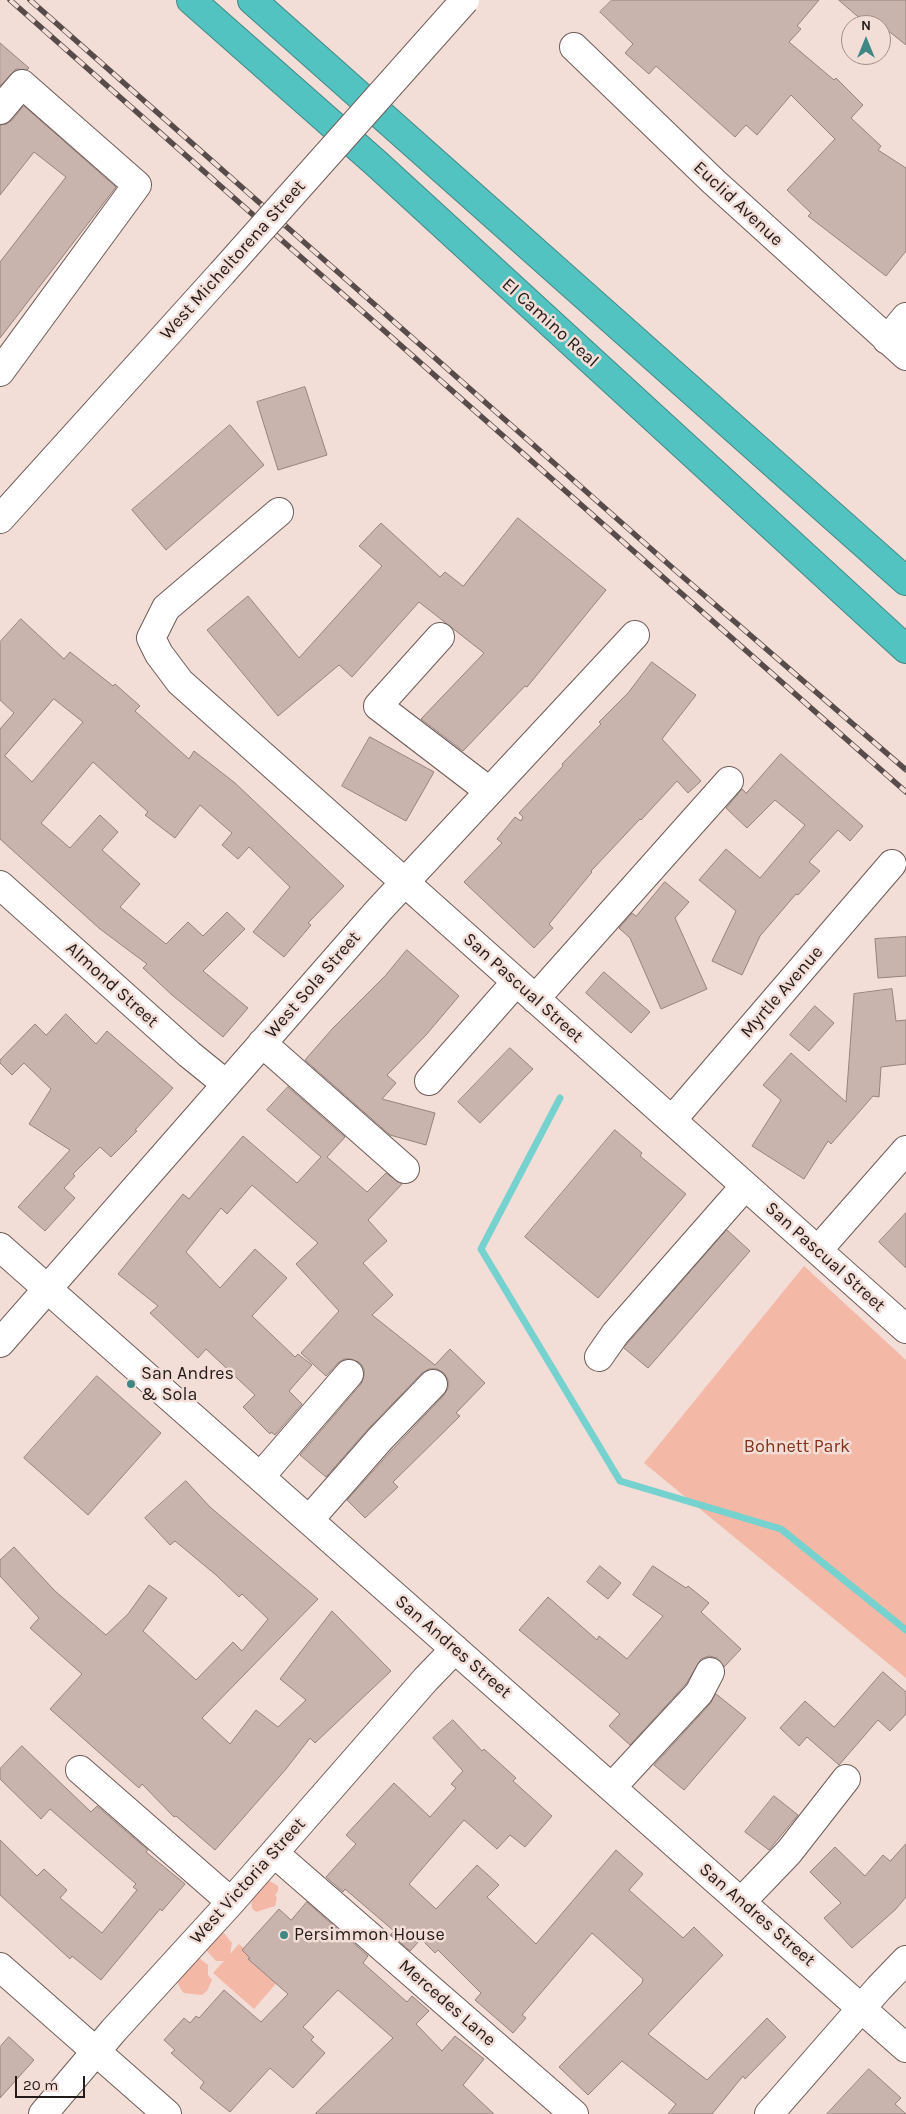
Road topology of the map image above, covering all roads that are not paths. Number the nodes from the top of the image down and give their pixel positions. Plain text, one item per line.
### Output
1 (192, 0) edge
2 (252, 0) edge
3 (279, 0) edge
4 (465, 0) edge
5 (574, 47) dead end
6 (335, 73) junction
7 (0, 110) edge
8 (906, 318) edge
9 (896, 348) edge
10 (0, 372) edge
11 (279, 512) dead end
12 (0, 519) edge
13 (906, 581) edge
14 (635, 635) dead end
15 (440, 637) dead end
16 (906, 649) edge
17 (729, 781) dead end
18 (489, 791) junction
19 (892, 864) dead end
20 (404, 883) junction
21 (0, 884) edge
22 (526, 991) junction
23 (262, 1043) junction
24 (429, 1081) dead end
25 (226, 1084) junction
26 (672, 1120) junction
27 (906, 1150) edge
28 (405, 1169) dead end
29 (745, 1186) junction
30 (0, 1247) edge
31 (818, 1250) junction
32 (47, 1289) junction
33 (906, 1329) edge
34 (0, 1342) edge
35 (599, 1357) dead end
36 (349, 1374) dead end
37 (433, 1384) dead end
38 (260, 1477) junction
39 (309, 1520) junction
40 (455, 1649) junction
41 (710, 1672) dead end
42 (709, 1701) dead end
43 (80, 1770) dead end
44 (846, 1779) dead end
45 (616, 1791) junction
46 (274, 1853) junction
47 (742, 1901) junction
48 (231, 1902) junction
49 (906, 1960) edge
50 (0, 1967) edge
51 (863, 2008) junction
52 (906, 2048) edge
53 (96, 2052) junction
54 (43, 2114) edge
55 (167, 2114) edge
56 (574, 2114) edge
57 (769, 2114) edge

1 - 16 highway, El Camino Real
2 - 6 highway
3 - 6 highway
4 - 12 street, West Micheltorena Street, bridge
5 - 9 street, Euclid Avenue
6 - 13 highway
7 - 10 street
8 - 9 street
11 - 20 street, San Pascual Street
14 - 18 street, West Sola Street
15 - 18 street
17 - 22 street
18 - 20 street, West Sola Street
19 - 26 street, Myrtle Avenue
20 - 22 street, San Pascual Street
20 - 23 street, West Sola Street
21 - 25 street, Almond Street
22 - 24 street
22 - 26 street, San Pascual Street
23 - 25 street, West Sola Street
23 - 28 street
25 - 32 street, West Sola Street
26 - 29 street, San Pascual Street
27 - 31 street
29 - 31 street, San Pascual Street
29 - 35 street
30 - 32 street, San Andres Street
31 - 33 street, San Pascual Street
32 - 34 street, West Sola Street
32 - 38 street, San Andres Street
36 - 38 street
37 - 39 street
38 - 39 street, San Andres Street
39 - 40 street, San Andres Street
40 - 45 street, San Andres Street
40 - 46 street, West Victoria Street
41 - 45 street
42 - 45 street
43 - 48 street
44 - 47 street
45 - 47 street, San Andres Street
46 - 48 street, West Victoria Street
46 - 56 street, Mercedes Lane
47 - 51 street, San Andres Street
48 - 53 street, West Victoria Street
49 - 51 street
50 - 53 street
51 - 52 street, San Andres Street
51 - 57 street
53 - 54 street, West Victoria Street
53 - 55 street

